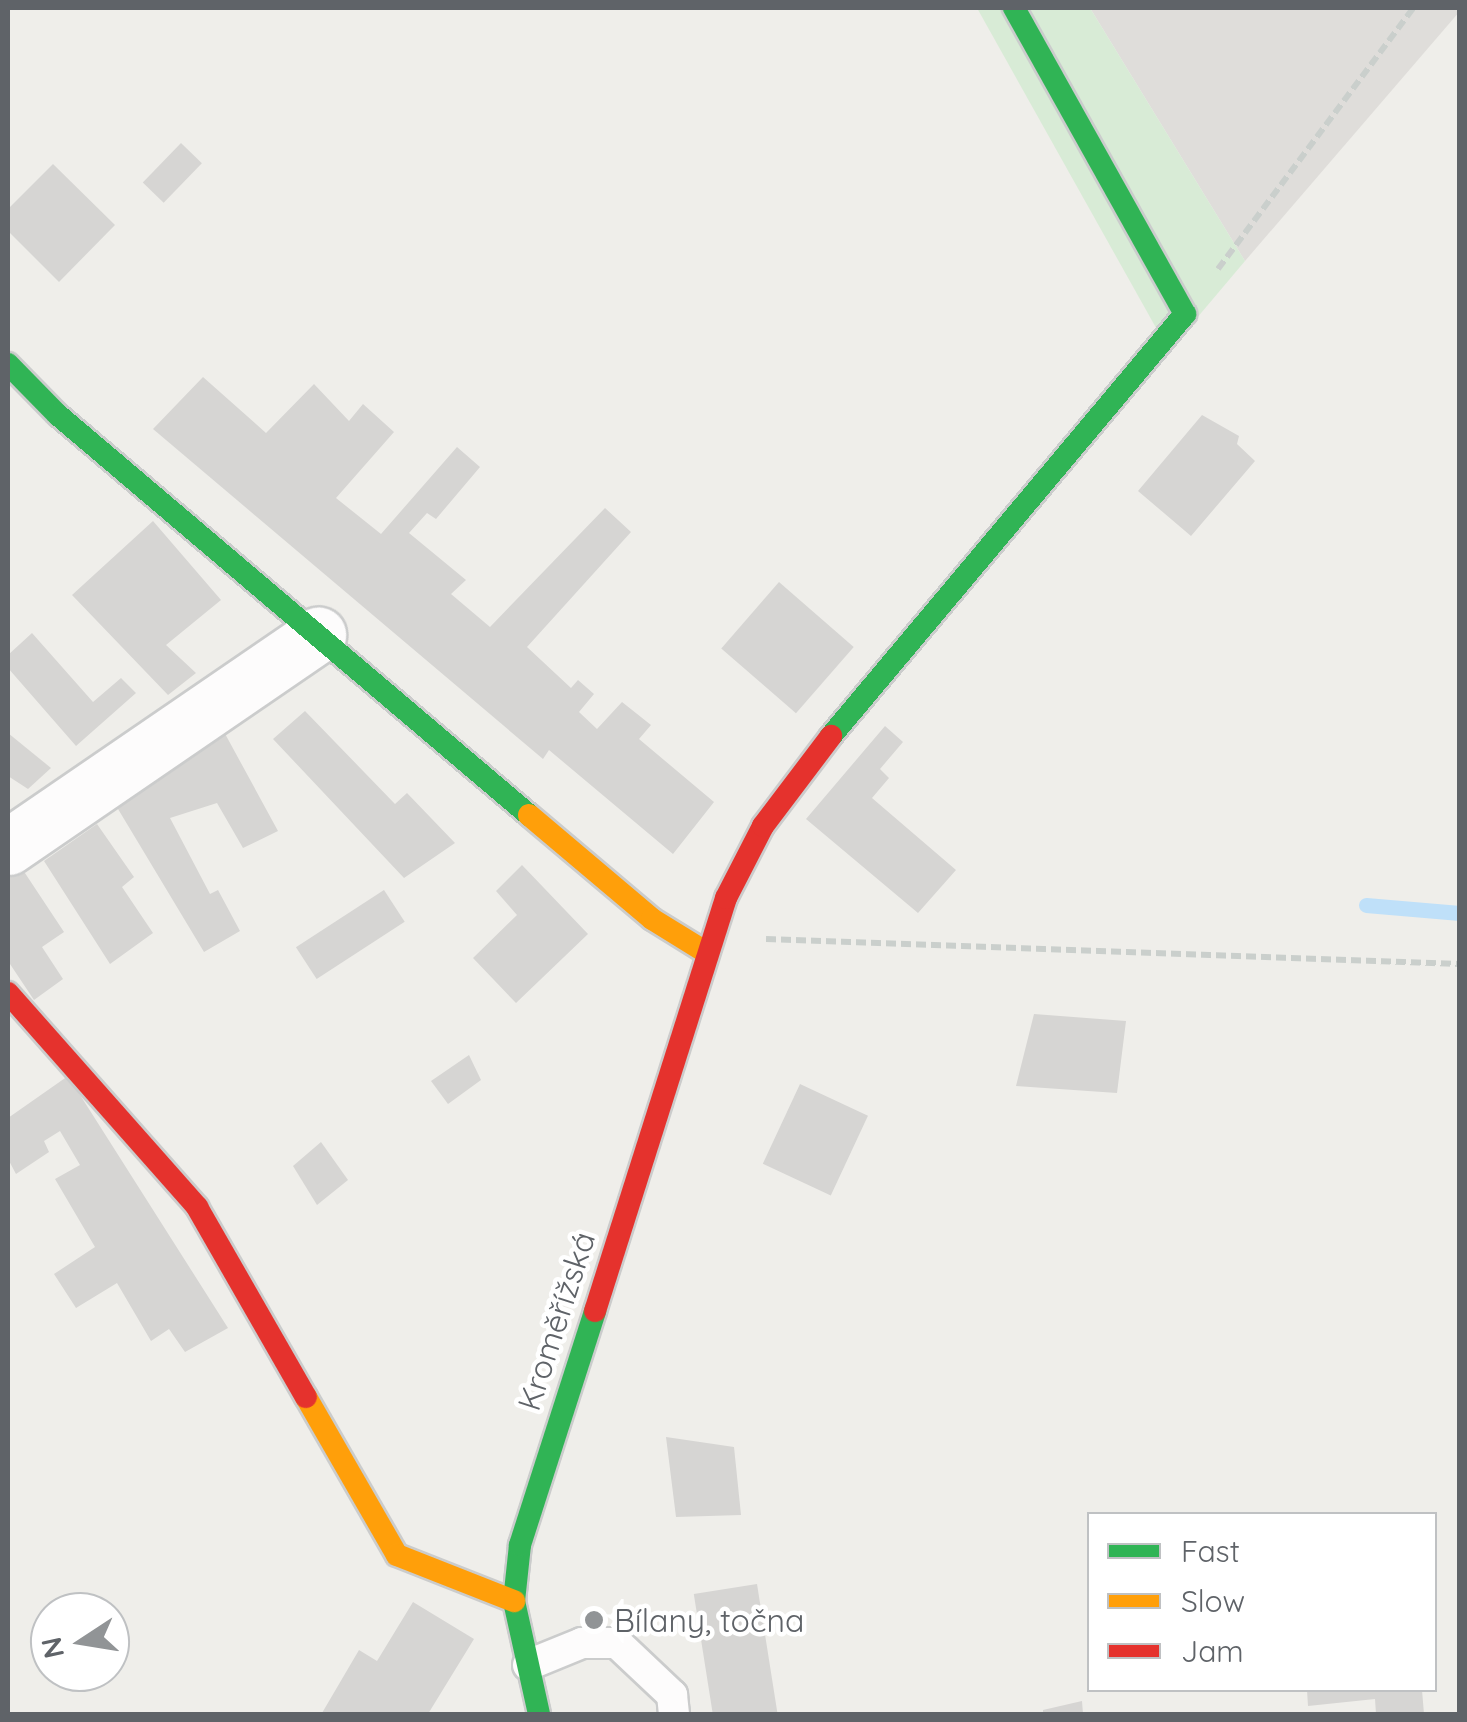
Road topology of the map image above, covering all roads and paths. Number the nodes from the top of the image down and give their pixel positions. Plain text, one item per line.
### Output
1 (1014, 8) edge
2 (1412, 8) edge
3 (1184, 314) junction
4 (8, 364) edge
5 (318, 635) junction
6 (8, 848) edge
7 (715, 930) junction
8 (707, 953) junction
9 (1460, 964) edge
10 (8, 993) edge
11 (514, 1602) junction
12 (528, 1665) junction
13 (539, 1714) edge
14 (674, 1714) edge

1 - 3 street
2 - 3 path
3 - 7 street, Kroměřížská
4 - 5 street
5 - 6 street
5 - 8 street
7 - 8 street, Kroměřížská
7 - 9 path
8 - 11 street, Kroměřížská
10 - 11 street
11 - 12 street, Kroměřížská
12 - 13 street, Kroměřížská
12 - 14 lane

